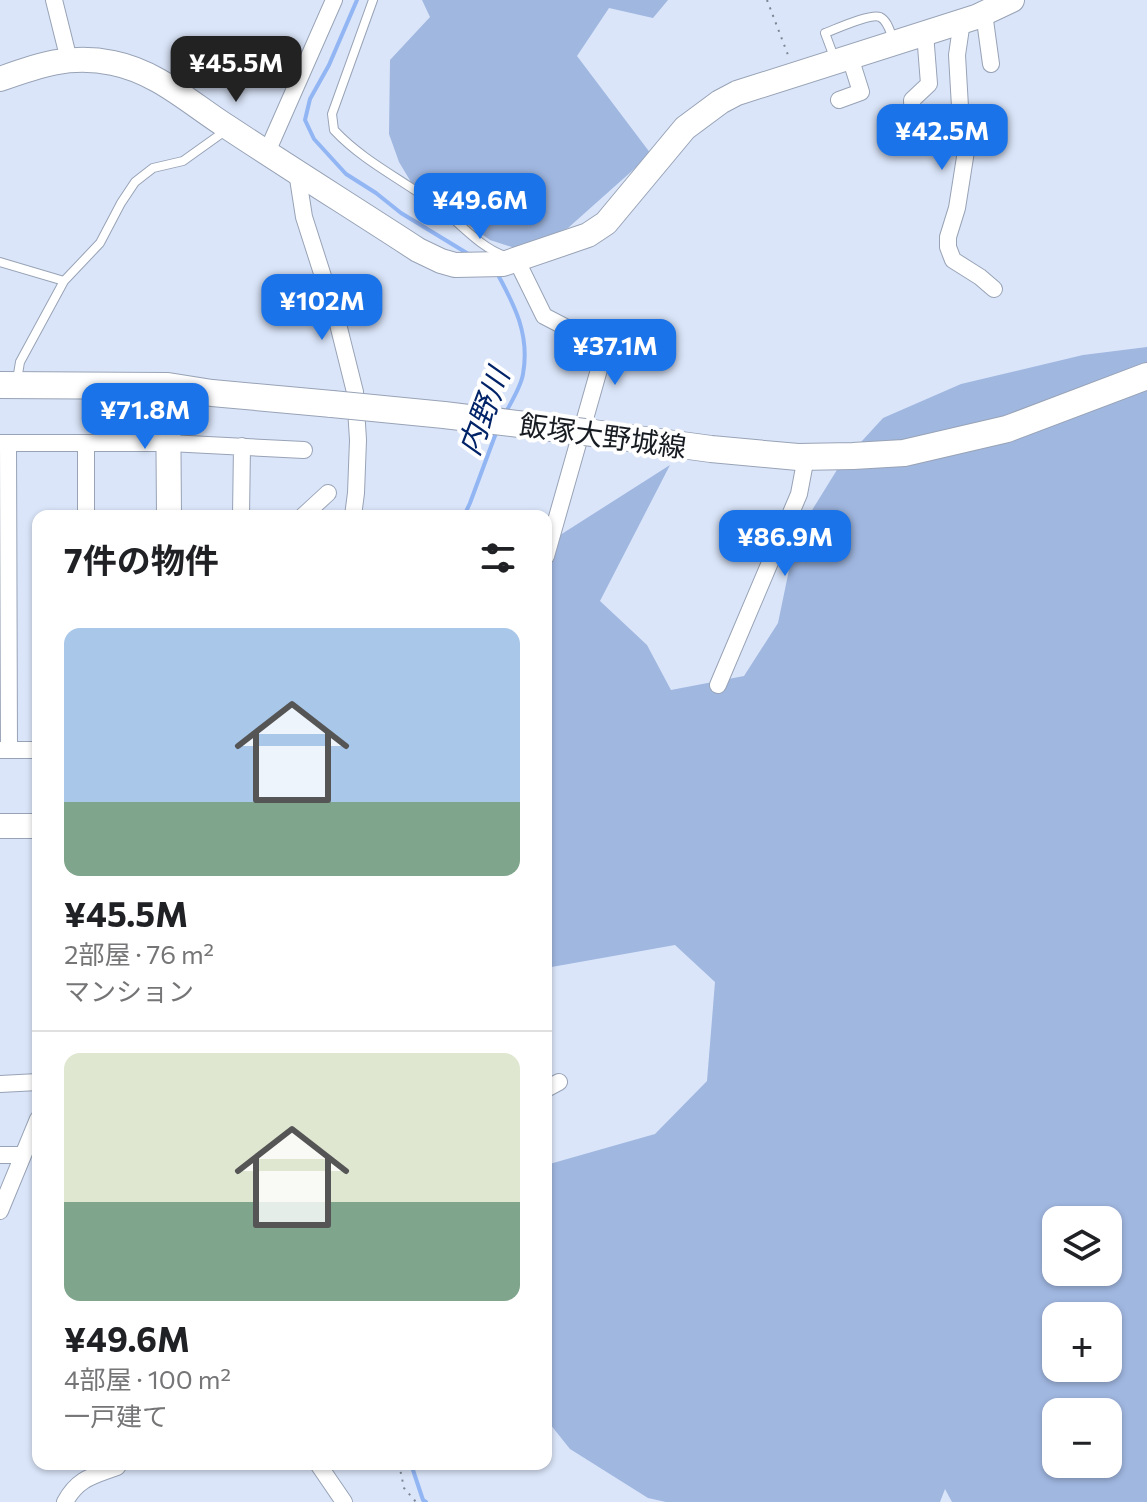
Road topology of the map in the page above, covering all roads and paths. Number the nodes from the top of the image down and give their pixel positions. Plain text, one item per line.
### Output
1 (54, 0) edge
2 (334, 0) edge
3 (373, 0) edge
4 (767, 0) edge
5 (993, 8) edge
6 (925, 33) junction
7 (894, 43) junction
8 (843, 59) junction
9 (69, 60) junction
10 (991, 64) dead end
11 (795, 75) junction
12 (0, 79) edge
13 (839, 100) dead end
14 (229, 128) junction
15 (888, 139) dead end
16 (267, 152) junction
17 (297, 172) junction
18 (0, 262) edge
19 (509, 262) junction
20 (64, 281) junction
21 (994, 289) dead end
22 (1147, 376) edge
23 (8, 385) edge
24 (168, 386) junction
25 (4, 443) edge
26 (86, 443) junction
27 (169, 443) junction
28 (242, 446) junction
29 (304, 450) dead end
30 (806, 457) junction
31 (328, 493) dead end
32 (86, 510) edge
33 (169, 510) edge
34 (241, 510) edge
35 (310, 510) edge
36 (354, 510) edge
37 (552, 535) edge
38 (718, 685) dead end
39 (4, 750) edge
40 (32, 750) edge
41 (0, 826) edge
42 (32, 826) edge
43 (32, 1082) edge
44 (0, 1084) edge
45 (32, 1133) edge
46 (0, 1155) edge
47 (23, 1155) junction
48 (0, 1211) edge
49 (109, 1470) edge
50 (322, 1470) edge
51 (400, 1470) edge
52 (65, 1502) edge
53 (344, 1502) edge
54 (416, 1502) edge

1 - 9 street
2 - 16 street
3 - 19 lane
4 - 11 path
5 - 6 street
5 - 10 street
5 - 21 street
6 - 7 street
6 - 15 street
7 - 8 street
7 - 8 lane
8 - 11 street
8 - 13 street
9 - 12 street
9 - 14 street
11 - 19 street
14 - 16 street
14 - 20 lane
16 - 17 street
17 - 19 street
17 - 36 street
18 - 20 lane
19 - 37 street
20 - 23 lane
22 - 30 main road, 飯塚大野城線
23 - 24 main road, 飯塚大野城線
24 - 27 street
24 - 30 main road, 飯塚大野城線, bridge
25 - 26 street
25 - 39 street
26 - 27 street
26 - 32 street
27 - 28 street
27 - 33 street
28 - 29 street
28 - 34 street
30 - 38 street
31 - 35 street
39 - 40 street
41 - 42 street
43 - 44 street
45 - 47 street
46 - 47 street
47 - 48 street
49 - 52 street
50 - 53 street
51 - 54 path

